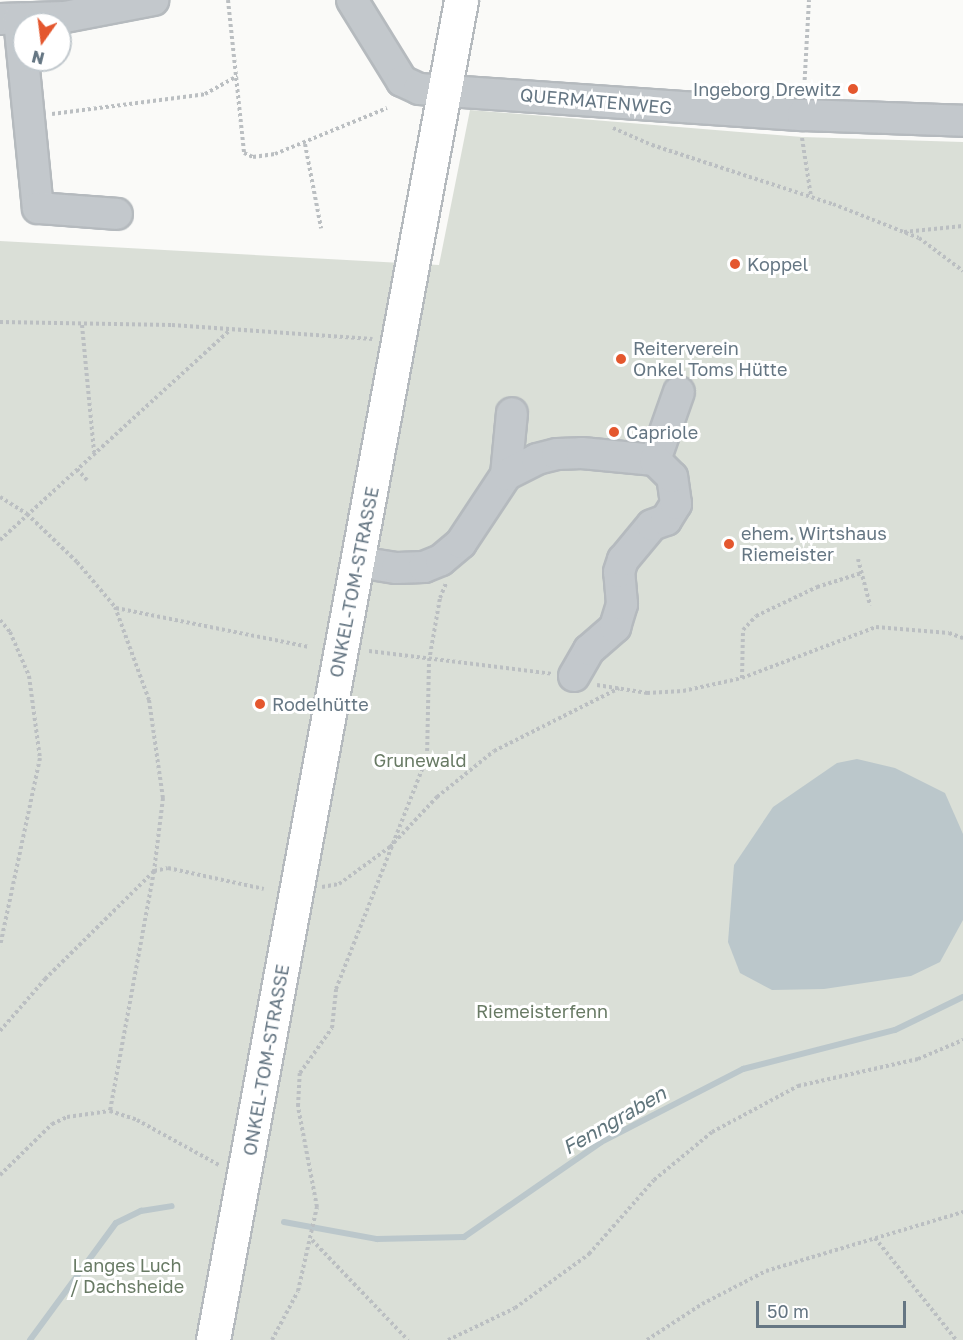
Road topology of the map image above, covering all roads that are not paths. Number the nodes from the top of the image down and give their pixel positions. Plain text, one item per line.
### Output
1 (153, 0) edge
2 (352, 0) edge
3 (460, 0) edge
4 (72, 12) edge
5 (25, 72) edge
6 (445, 88) junction
7 (963, 121) edge
8 (117, 214) dead end
9 (679, 392) dead end
10 (512, 413) dead end
11 (655, 460) junction
12 (506, 475) junction
13 (358, 562) junction
14 (574, 676) road end
15 (213, 1340) edge

1 - 4 street
2 - 6 street, QUERMATENWEG
3 - 6 main road, ONKEL-TOM-STRASSE
5 - 8 street
6 - 7 street, QUERMATENWEG
6 - 13 main road, ONKEL-TOM-STRASSE
9 - 11 street
10 - 12 street
11 - 12 street
11 - 14 street
12 - 13 street
13 - 15 main road, ONKEL-TOM-STRASSE

